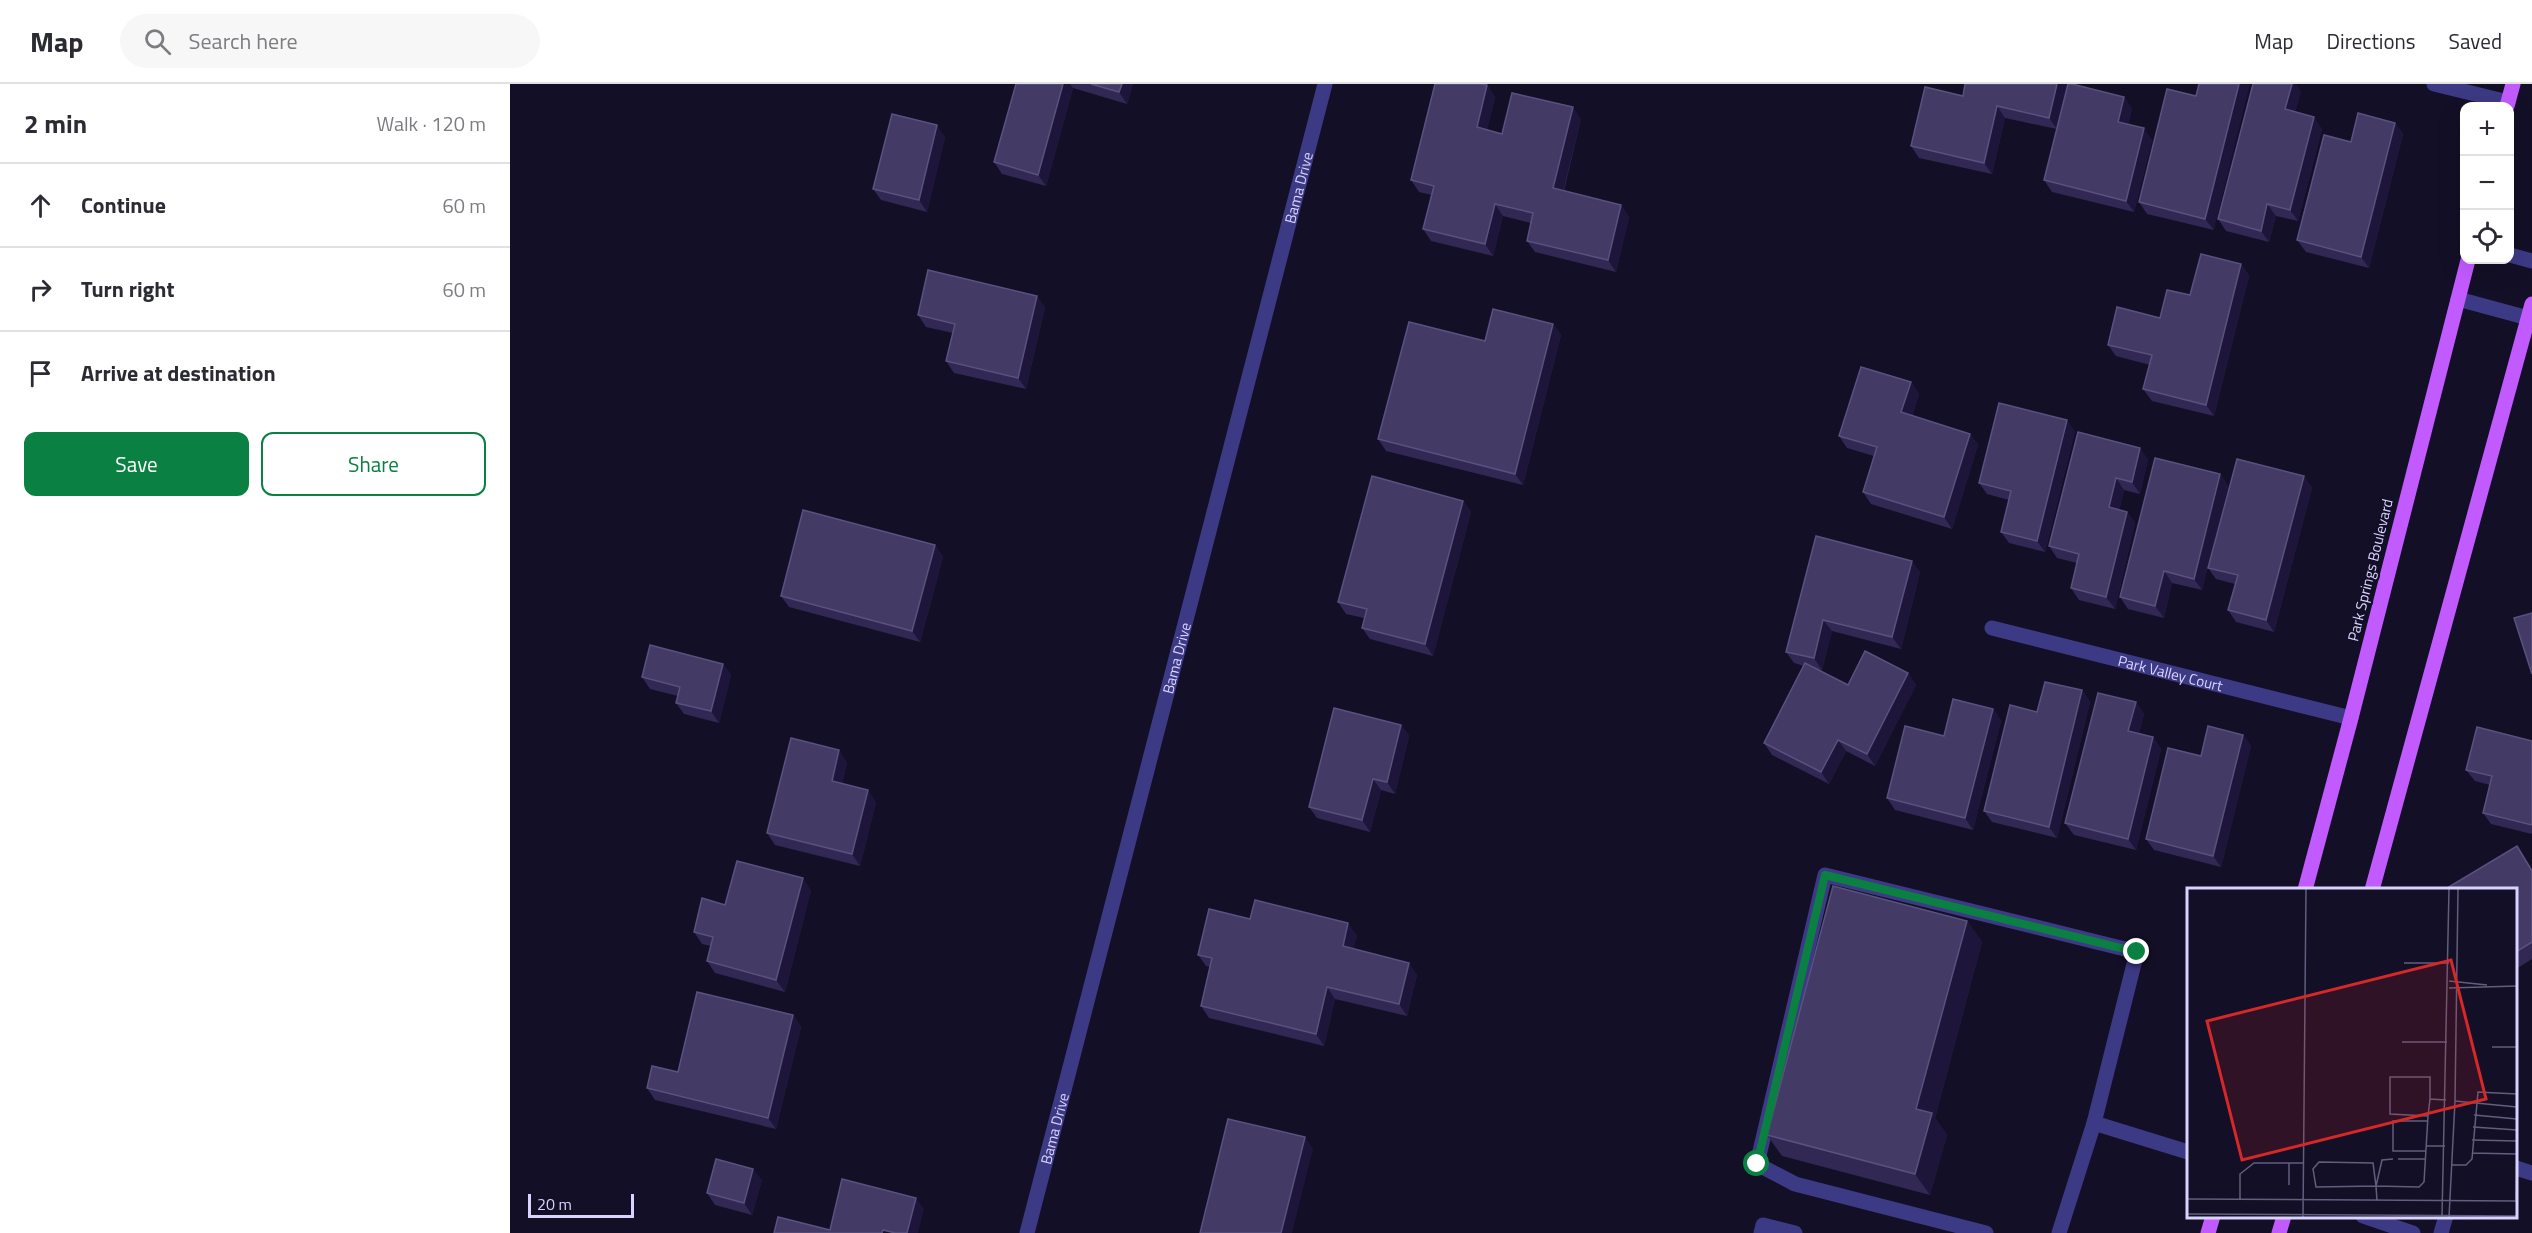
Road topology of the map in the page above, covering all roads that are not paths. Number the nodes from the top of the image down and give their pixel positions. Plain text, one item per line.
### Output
1 (1325, 84) edge
2 (2434, 84) edge
3 (2513, 84) edge
4 (2500, 102) edge
5 (2508, 102) edge
6 (2514, 256) edge
7 (2532, 261) edge
8 (2467, 264) edge
9 (2458, 299) junction
10 (2531, 313) edge
11 (1992, 628) dead end
12 (2351, 718) junction
13 (2306, 888) edge
14 (2373, 888) edge
15 (2094, 1123) junction
16 (2187, 1152) edge
17 (2517, 1168) edge
18 (2532, 1173) edge
19 (2212, 1218) edge
20 (2283, 1218) edge
21 (2369, 1218) edge
22 (2445, 1218) edge
23 (1027, 1233) edge
24 (1761, 1233) edge
25 (1795, 1233) edge
26 (1986, 1233) edge
27 (2059, 1233) edge
28 (2208, 1233) edge
29 (2279, 1233) edge
30 (2413, 1233) edge
31 (2441, 1233) edge

1 - 23 street, Bama Drive
2 - 4 street
3 - 5 main road
6 - 7 street
8 - 9 main road, Park Springs Boulevard
9 - 10 street
9 - 12 main road, Park Springs Boulevard
10 - 14 main road
11 - 12 street, Park Valley Court
12 - 13 main road, Park Springs Boulevard
15 - 16 street
15 - 26 street
15 - 27 street
17 - 18 street
19 - 28 main road
20 - 29 main road
21 - 30 street
22 - 31 street
24 - 25 street

